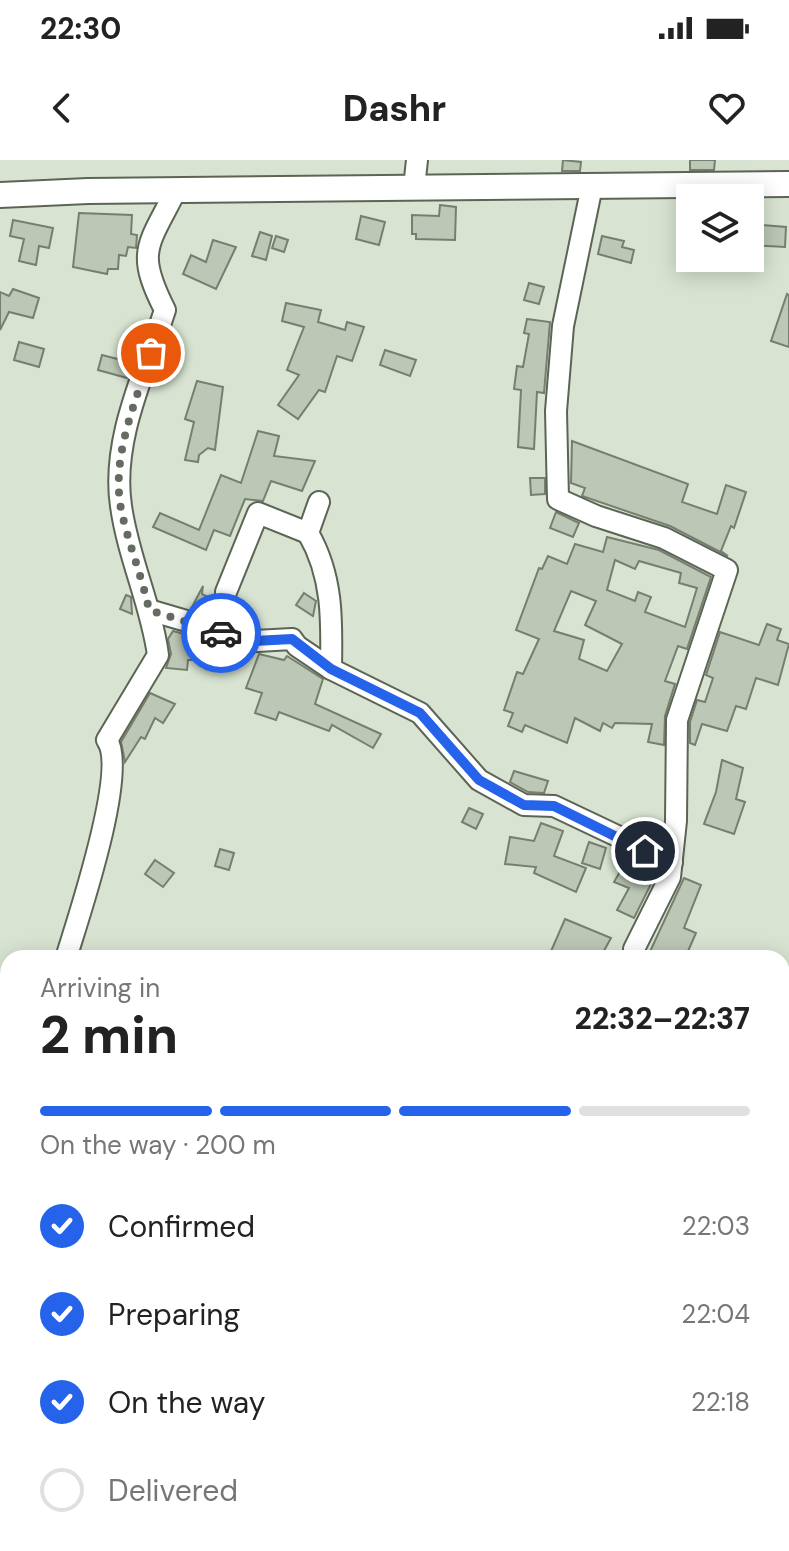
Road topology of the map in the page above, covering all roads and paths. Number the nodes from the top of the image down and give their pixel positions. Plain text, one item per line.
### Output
1 (417, 160) edge
2 (789, 184) edge
3 (592, 186) junction
4 (414, 188) junction
5 (176, 190) junction
6 (0, 195) edge
7 (319, 502) dead end
8 (308, 533) junction
9 (226, 592) dead end
10 (149, 610) junction
11 (331, 669) junction
12 (672, 862) junction
13 (634, 949) dead end
14 (68, 950) edge

1 - 4 street
2 - 3 street
3 - 4 street
3 - 12 street
4 - 5 street
5 - 6 street
5 - 10 street
7 - 8 street
8 - 9 street
8 - 11 street
10 - 11 street
10 - 14 street
11 - 12 street
12 - 13 street

